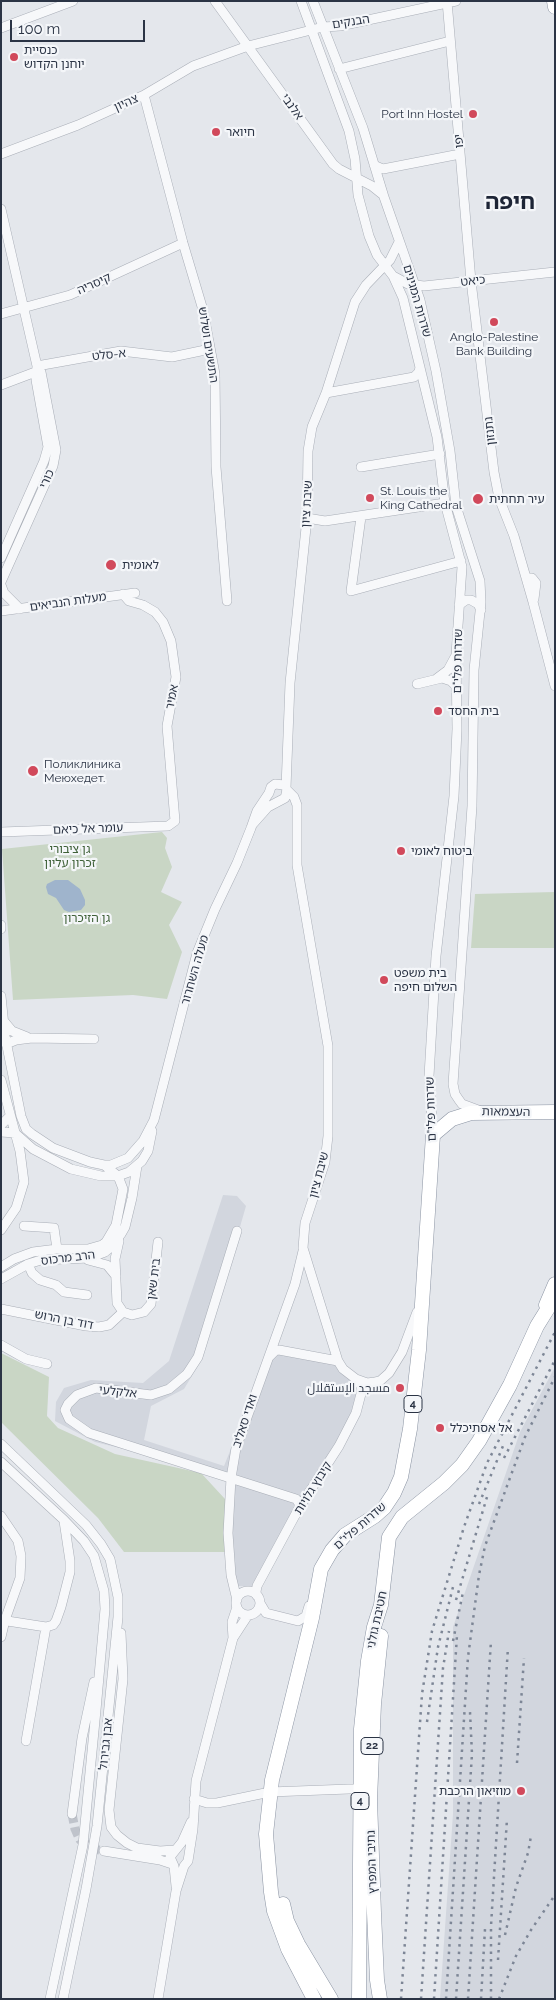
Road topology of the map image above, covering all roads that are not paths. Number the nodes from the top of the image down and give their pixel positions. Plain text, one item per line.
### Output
1 (215, 1) edge
2 (301, 1) edge
3 (313, 1) edge
4 (554, 1) edge
5 (69, 2) edge
6 (450, 2) edge
7 (555, 7) edge
8 (1, 28) edge
9 (312, 30) junction
10 (324, 31) junction
11 (450, 41) junction
12 (248, 46) junction
13 (318, 46) junction
14 (340, 69) junction
15 (144, 96) junction
16 (1, 154) edge
17 (460, 154) junction
18 (374, 166) junction
19 (355, 177) junction
20 (384, 196) junction
21 (1, 209) edge
22 (399, 242) junction
23 (183, 243) junction
24 (384, 267) junction
25 (555, 272) edge
26 (393, 276) junction
27 (470, 281) junction
28 (415, 286) junction
29 (25, 308) junction
30 (1, 314) edge
31 (210, 349) junction
32 (420, 367) junction
33 (38, 369) junction
34 (1, 385) edge
35 (326, 394) junction
36 (440, 454) junction
37 (360, 467) dead end
38 (445, 503) junction
39 (361, 517) junction
40 (307, 518) junction
41 (1, 558) edge
42 (462, 562) junction
43 (1, 583) edge
44 (135, 593) dead end
45 (123, 594) junction
46 (227, 601) dead end
47 (459, 605) junction
48 (20, 609) junction
49 (481, 610) junction
50 (1, 611) edge
51 (456, 655) junction
52 (436, 679) junction
53 (416, 684) dead end
54 (456, 686) junction
55 (555, 686) edge
56 (286, 789) junction
57 (269, 793) junction
58 (280, 801) junction
59 (173, 824) joint
60 (297, 824) junction
61 (252, 825) junction
62 (1, 832) edge
63 (1, 996) edge
64 (2, 1023) edge
65 (32, 1038) junction
66 (94, 1038) dead end
67 (6, 1044) junction
68 (1, 1080) edge
69 (483, 1111) junction
70 (555, 1112) edge
71 (10, 1116) junction
72 (154, 1120) junction
73 (1, 1125) edge
74 (1, 1132) edge
75 (14, 1133) junction
76 (433, 1135) junction
77 (104, 1165) junction
78 (137, 1166) junction
79 (118, 1176) junction
80 (24, 1226) dead end
81 (1, 1230) edge
82 (237, 1231) dead end
83 (121, 1234) junction
84 (158, 1242) dead end
85 (303, 1248) junction
86 (57, 1249) junction
87 (78, 1259) junction
88 (28, 1264) junction
89 (1, 1268) edge
90 (116, 1277) junction
91 (1, 1280) edge
92 (424, 1283) junction
93 (555, 1284) edge
94 (87, 1295) dead end
95 (555, 1297) edge
96 (1, 1309) edge
97 (123, 1312) junction
98 (537, 1326) junction
99 (1, 1345) edge
100 (267, 1359) junction
101 (338, 1361) junction
102 (47, 1364) dead end
103 (356, 1379) junction
104 (1, 1444) edge
105 (1, 1462) edge
106 (215, 1473) junction
107 (231, 1478) junction
108 (230, 1494) junction
109 (299, 1508) junction
110 (1, 1516) edge
111 (64, 1520) junction
112 (318, 1579) junction
113 (259, 1600) junction
114 (237, 1604) junction
115 (381, 1606) junction
116 (248, 1615) junction
117 (118, 1617) junction
118 (3, 1620) edge
119 (46, 1627) junction
120 (1, 1637) edge
121 (233, 1638) junction
122 (100, 1652) junction
123 (26, 1741) dead end
124 (360, 1785) junction
125 (270, 1792) junction
126 (194, 1799) junction
127 (194, 1813) junction
128 (72, 1814) tunnel mouth
129 (269, 1822) junction
130 (176, 1850) junction
131 (104, 1851) tunnel mouth
132 (188, 1855) junction
133 (173, 1865) junction
134 (184, 1866) junction
135 (176, 1891) junction
136 (50, 1999) edge
137 (63, 1999) edge
138 (158, 1999) edge
139 (314, 1999) edge
140 (331, 1999) edge
141 (359, 1999) edge
142 (380, 1999) edge

1 - 12 street, אלנבי
2 - 9 street, שדרות המגינים
3 - 10 street, שדרות המגינים
4 - 7 highway
5 - 8 street
6 - 10 street, הבנקים
6 - 11 street, יפו
9 - 10 street, הבנקים
9 - 12 street, הבנקים
9 - 13 street, שדרות המגינים
10 - 13 street
10 - 14 street, שדרות המגינים
11 - 14 street
11 - 17 street, יפו
12 - 15 street, צהיון
12 - 19 street, אלנבי
13 - 19 street, שדרות המגינים
14 - 18 street, שדרות המגינים
15 - 16 street, צהיון
15 - 23 street, התשעים ושלוש
17 - 18 street
17 - 27 street, יפו
18 - 20 street, שדרות המגינים
19 - 20 street, אלנבי
19 - 24 street, שדרות המגינים
20 - 22 street, שדרות המגינים
21 - 29 street, כורי
22 - 24 street, שיבת ציון
22 - 28 street, שדרות המגינים
23 - 29 street, קיסריה
23 - 31 street, התשעים ושלוש
24 - 26 street, שדרות המגינים
24 - 35 street, שיבת ציון
25 - 27 street, כיאט
26 - 28 street, כיאט
26 - 32 street, שדרות המגינים
27 - 28 street, כיאט
27 - 55 street, נתנזון
28 - 49 street, שדרות המגינים
29 - 30 street, קיסריה
29 - 33 street, כורי
31 - 33 street, א-סלט
31 - 46 street, התשעים ושלוש
32 - 35 street
32 - 36 street, שדרות המגינים
33 - 34 street, א-סלט
33 - 41 street, כורי
33 - 43 street, כורי
35 - 40 street, שיבת ציון
36 - 37 street
36 - 38 street, שדרות המגינים
38 - 39 street
38 - 42 street, שדרות המגינים
39 - 40 street
39 - 42 street
40 - 56 street, שיבת ציון
42 - 47 street, שדרות המגינים
43 - 48 street
44 - 45 street, מעלות הנביאים
45 - 48 street, מעלות הנביאים
45 - 59 street, אמיר
47 - 49 street
47 - 51 street, שדרות פלי"ם
48 - 50 street, מעלות הנביאים
49 - 69 street, שדרות פלי"ם
51 - 52 street
51 - 54 street, שדרות פלי"ם
52 - 53 street
52 - 54 street
54 - 76 street, שדרות פלי"ם
56 - 57 street
56 - 58 street
56 - 60 street, שיבת ציון
57 - 58 street
57 - 61 street, מעלה השחרור
58 - 60 street, שיבת ציון
58 - 61 street, מעלה השחרור
59 - 62 street, עומר אל כיאם
60 - 85 street, שיבת ציון
61 - 72 street, מעלה השחרור
63 - 64 street
64 - 65 street
64 - 67 street
65 - 66 street
65 - 67 street
67 - 77 street
68 - 71 street
69 - 70 highway, העצמאות
69 - 76 highway, העצמאות
71 - 73 street
71 - 75 street
72 - 77 street, מעלה השחרור
72 - 78 street, מעלה השחרור
74 - 75 street
75 - 79 street
75 - 81 street
76 - 92 highway, שדרות פלי"ם / 4
77 - 79 street
78 - 79 street
78 - 83 street, הרב מרכוס
79 - 86 street, הרב מרכוס
80 - 86 street
82 - 106 street, אלקלעי
83 - 87 street, הרב מרכוס
83 - 90 street
84 - 97 street, בית שאן
85 - 100 street, ואדי סאליב
85 - 101 street, שיבת ציון
86 - 89 street, הרב מרכוס
87 - 88 street, הרב מרכוס
87 - 90 street
88 - 91 street, הרב מרכוס
88 - 94 street
90 - 97 street
92 - 103 street
92 - 112 highway, שדרות פלי"ם / 4
93 - 98 highway
95 - 98 highway, חטיבת גולני / 4
96 - 97 street, דוד בן הרוש
98 - 115 highway, חטיבת גולני / 4
99 - 102 street
100 - 101 street
100 - 107 street, ואדי סאליב
101 - 103 street, שיבת ציון
103 - 109 street, קיבוץ גלויות
104 - 117 street, אבן גבירול
105 - 111 street, אבן גבירול
106 - 107 street
106 - 108 street
107 - 108 street, ואדי סאליב
107 - 109 street
108 - 114 street, ואדי סאליב
109 - 113 street, קיבוץ גלויות
110 - 118 street
111 - 119 street
111 - 122 street, אבן גבירול
112 - 113 street, שדרות פלי"ם
112 - 125 highway, שדרות פלי"ם / 4
113 - 114 street
113 - 116 street
114 - 116 street
114 - 121 street
115 - 124 highway, חטיבת גולני / 4
115 - 142 highway, נתיבי המפרץ / 22
116 - 121 street
117 - 130 street
117 - 137 street, אבן גבירול
118 - 119 street
118 - 120 street
119 - 123 street
121 - 126 street
122 - 128 street
122 - 136 street, אבן גבירול
124 - 125 street
124 - 141 highway, חטיבת גולני / 4
125 - 126 street
125 - 129 highway, שדרות פלי"ם / 4
126 - 127 street
127 - 130 street
127 - 132 street
129 - 139 highway, שדרות פלי"ם / 4
129 - 140 highway
130 - 132 street
130 - 133 street
131 - 133 street
132 - 134 street
133 - 134 street
133 - 135 street
134 - 135 street
135 - 138 street

